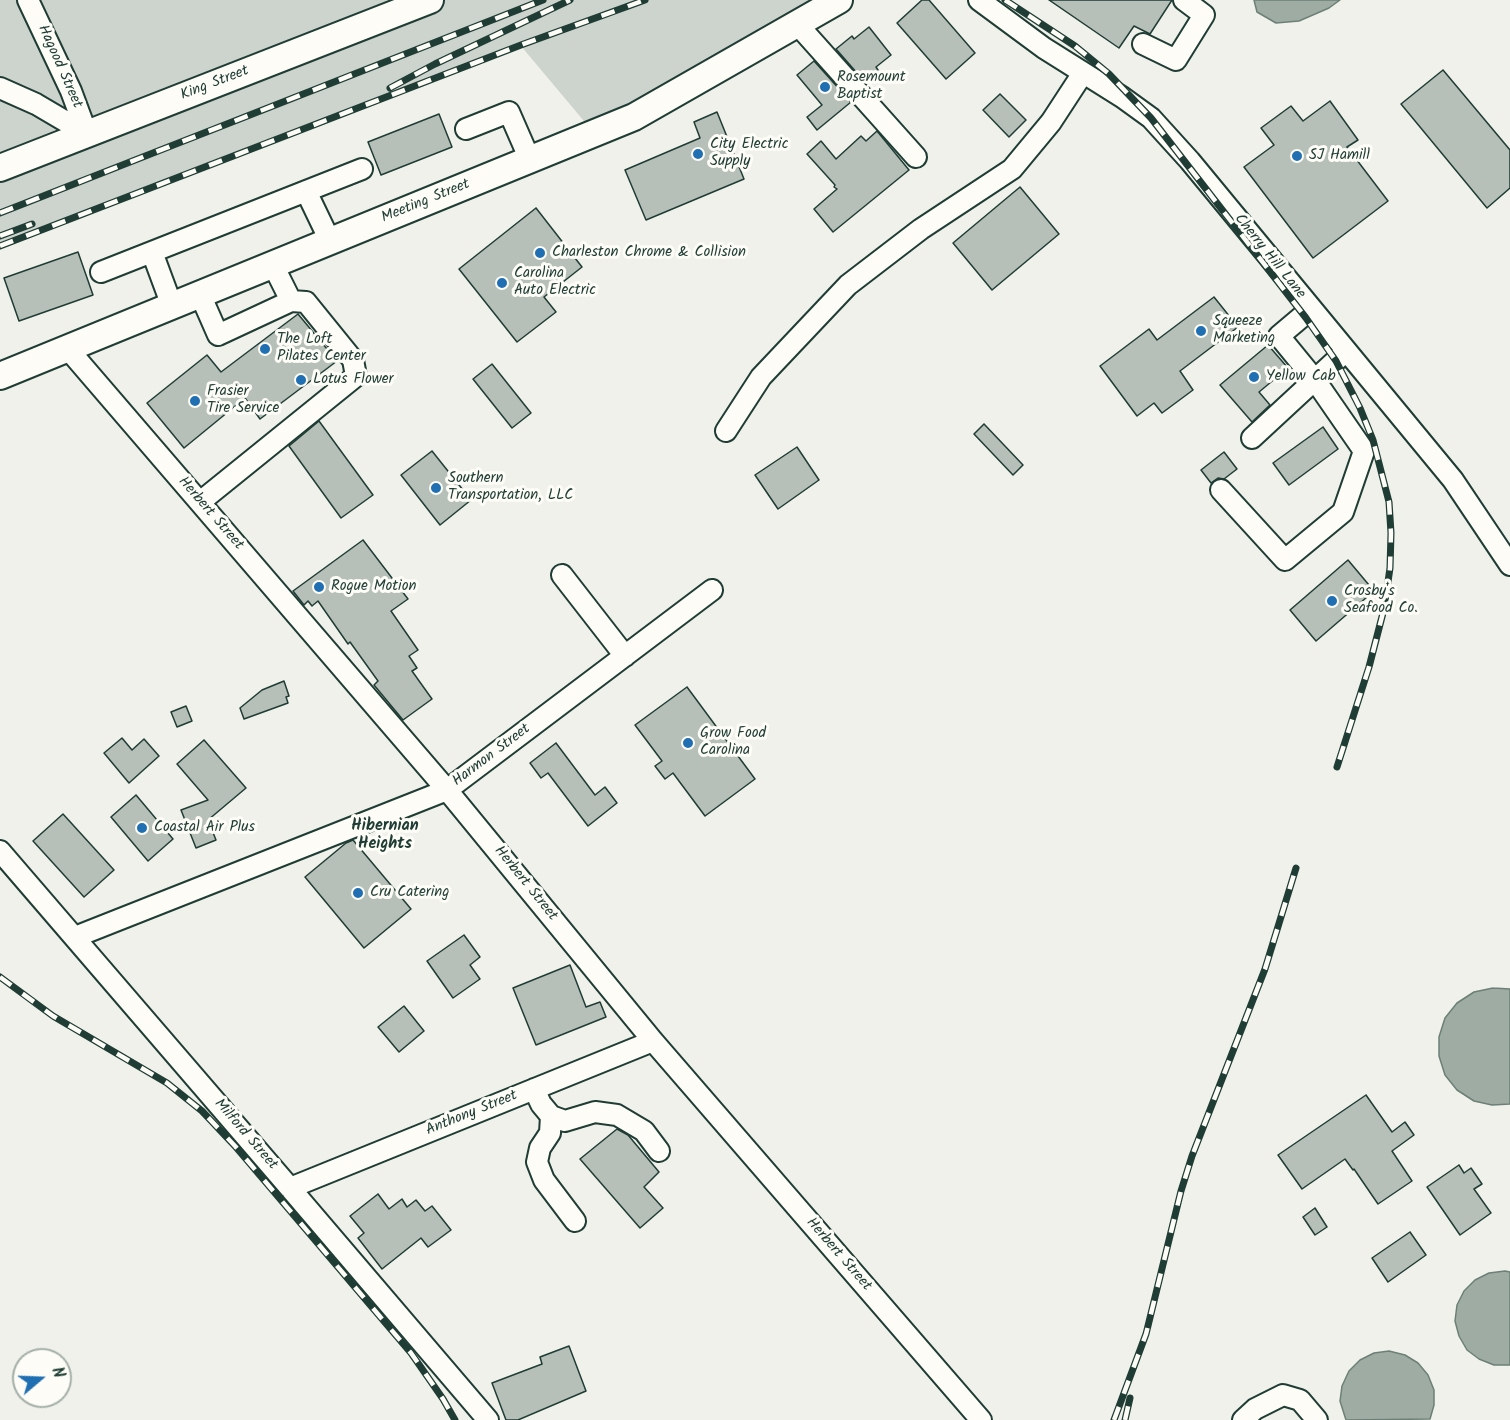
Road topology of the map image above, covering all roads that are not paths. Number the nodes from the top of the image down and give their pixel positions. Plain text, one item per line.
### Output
1 (28, 0) edge
2 (430, 0) edge
3 (839, 0) edge
4 (979, 0) edge
5 (1184, 0) edge
6 (798, 25) junction
7 (1143, 44) dead end
8 (1083, 73) junction
9 (0, 88) edge
10 (466, 129) dead end
11 (87, 134) junction
12 (916, 157) dead end
13 (530, 160) junction
14 (0, 168) edge
15 (362, 169) dead end
16 (306, 191) junction
17 (330, 242) junction
18 (152, 252) junction
19 (273, 265) junction
20 (101, 272) dead end
21 (200, 294) junction
22 (291, 301) junction
23 (172, 306) junction
24 (1311, 309) junction
25 (68, 349) junction
26 (1346, 351) junction
27 (0, 376) edge
28 (1315, 380) junction
29 (726, 431) dead end
30 (1252, 438) dead end
31 (1221, 490) dead end
32 (200, 502) junction
33 (1510, 565) edge
34 (562, 575) dead end
35 (712, 590) dead end
36 (625, 656) junction
37 (447, 790) junction
38 (0, 851) edge
39 (75, 937) junction
40 (653, 1041) junction
41 (534, 1089) junction
42 (551, 1116) junction
43 (659, 1152) dead end
44 (291, 1188) junction
45 (575, 1221) dead end
46 (488, 1420) edge
47 (981, 1420) edge
48 (1243, 1420) edge
49 (1317, 1420) edge

1 - 11 street, Hagood Street
2 - 11 main road, King Street
3 - 6 main road, Meeting Street
4 - 8 street, Cherry Hill Lane
5 - 7 street
6 - 12 street
6 - 13 main road, Meeting Street
8 - 24 street, Cherry Hill Lane
8 - 29 street
9 - 11 street
10 - 13 street
11 - 14 main road, King Street
13 - 17 main road, Meeting Street
15 - 16 street
16 - 17 street
16 - 18 street
17 - 19 main road, Meeting Street
18 - 20 street
18 - 23 street
19 - 21 main road, Meeting Street
19 - 22 street
21 - 22 street
21 - 23 main road, Meeting Street
22 - 32 street
23 - 25 main road, Meeting Street
24 - 26 street, Cherry Hill Lane
24 - 28 street
25 - 27 main road, Meeting Street
25 - 32 street, Herbert Street
26 - 28 street
26 - 33 street, Cherry Hill Lane
28 - 30 street
28 - 31 street
32 - 37 street, Herbert Street
34 - 36 street
35 - 36 street, Harmon Street
36 - 37 street, Harmon Street
37 - 39 street, Harmon Street
37 - 40 street, Herbert Street
38 - 39 street, Milford Street
39 - 44 street, Milford Street
40 - 41 street, Anthony Street
40 - 47 street, Herbert Street
41 - 42 street
41 - 44 street, Anthony Street
42 - 43 street
42 - 45 street
44 - 46 street, Milford Street
48 - 49 street

